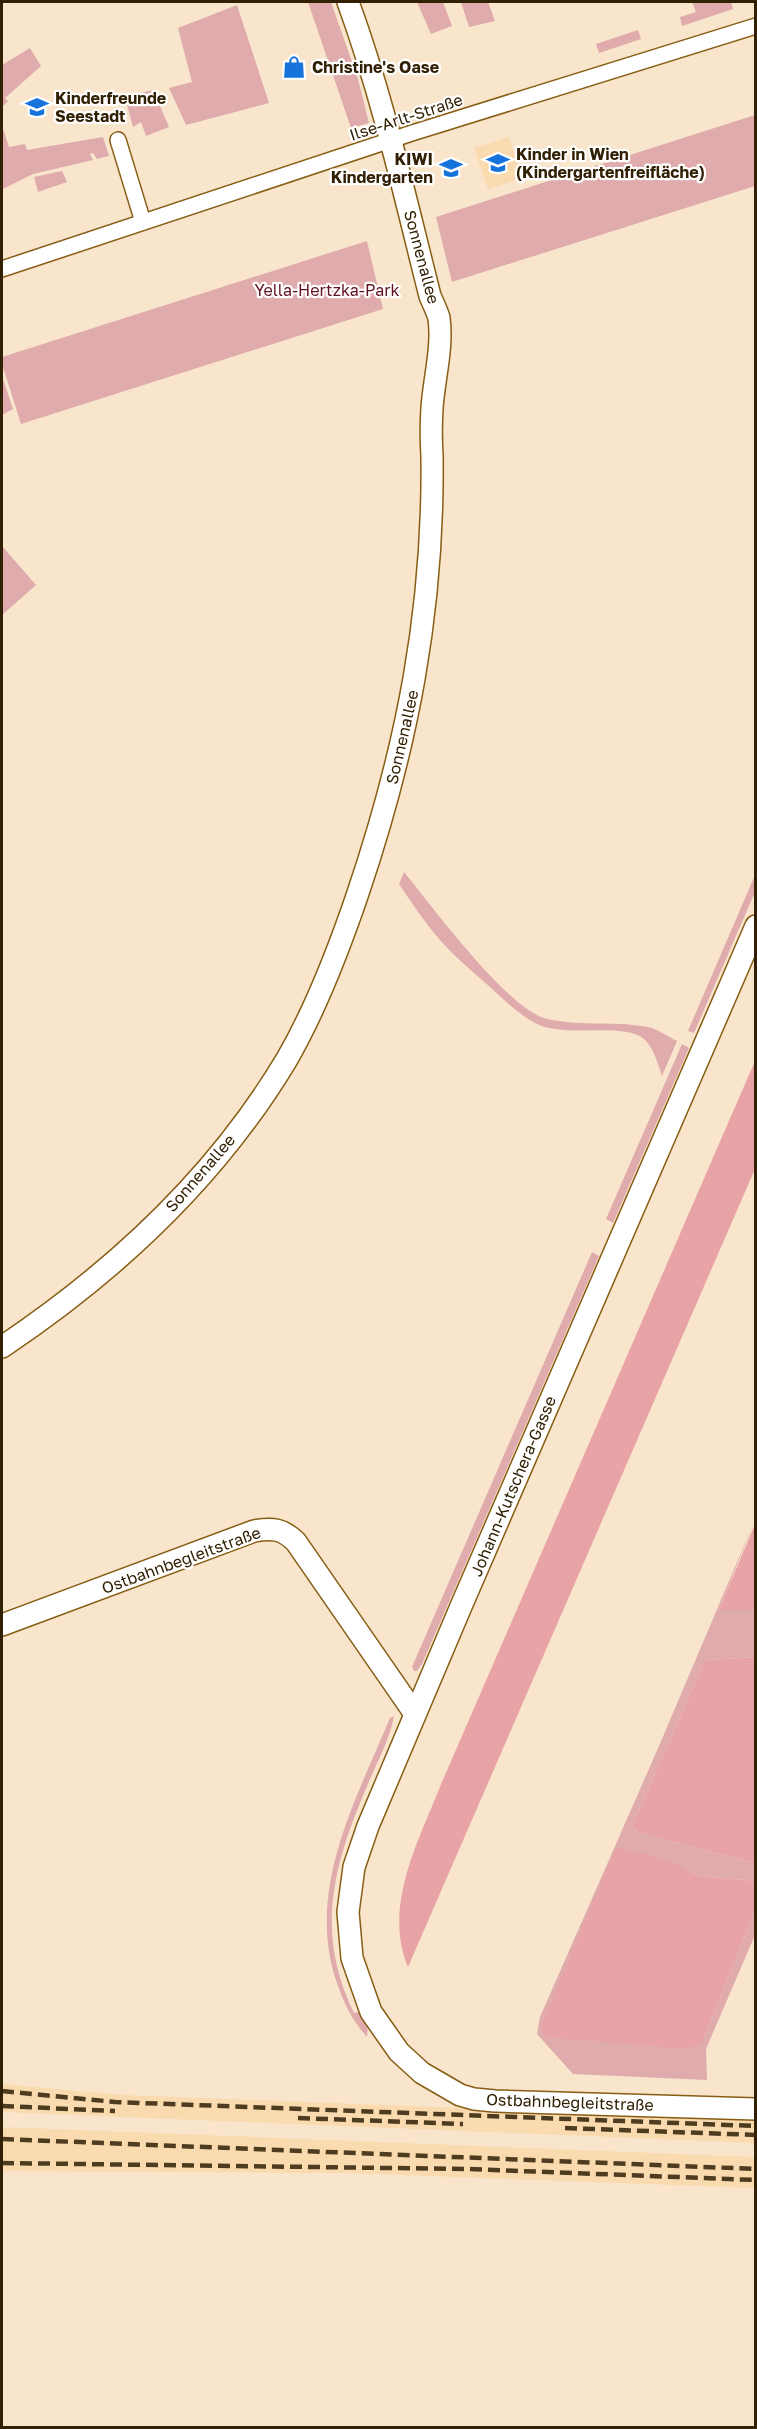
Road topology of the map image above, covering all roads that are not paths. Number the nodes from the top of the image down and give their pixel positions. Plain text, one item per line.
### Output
1 (348, 2) edge
2 (756, 26) edge
3 (118, 140) dead end
4 (391, 140) junction
5 (143, 222) junction
6 (2, 269) edge
7 (756, 926) edge
8 (2, 1347) edge
9 (2, 1625) edge
10 (415, 1714) junction
11 (399, 2052) joint
12 (756, 2109) edge

1 - 4 street, Sonnenallee
2 - 4 street, Ilse-Arlt-Straße
3 - 5 street
4 - 5 street, Ilse-Arlt-Straße
4 - 8 street, Sonnenallee
5 - 6 street, Ilse-Arlt-Straße
7 - 10 street, Johann-Kutschera-Gasse
9 - 10 street, Ostbahnbegleitstraße
10 - 11 street, Johann-Kutschera-Gasse
11 - 12 street, Ostbahnbegleitstraße

